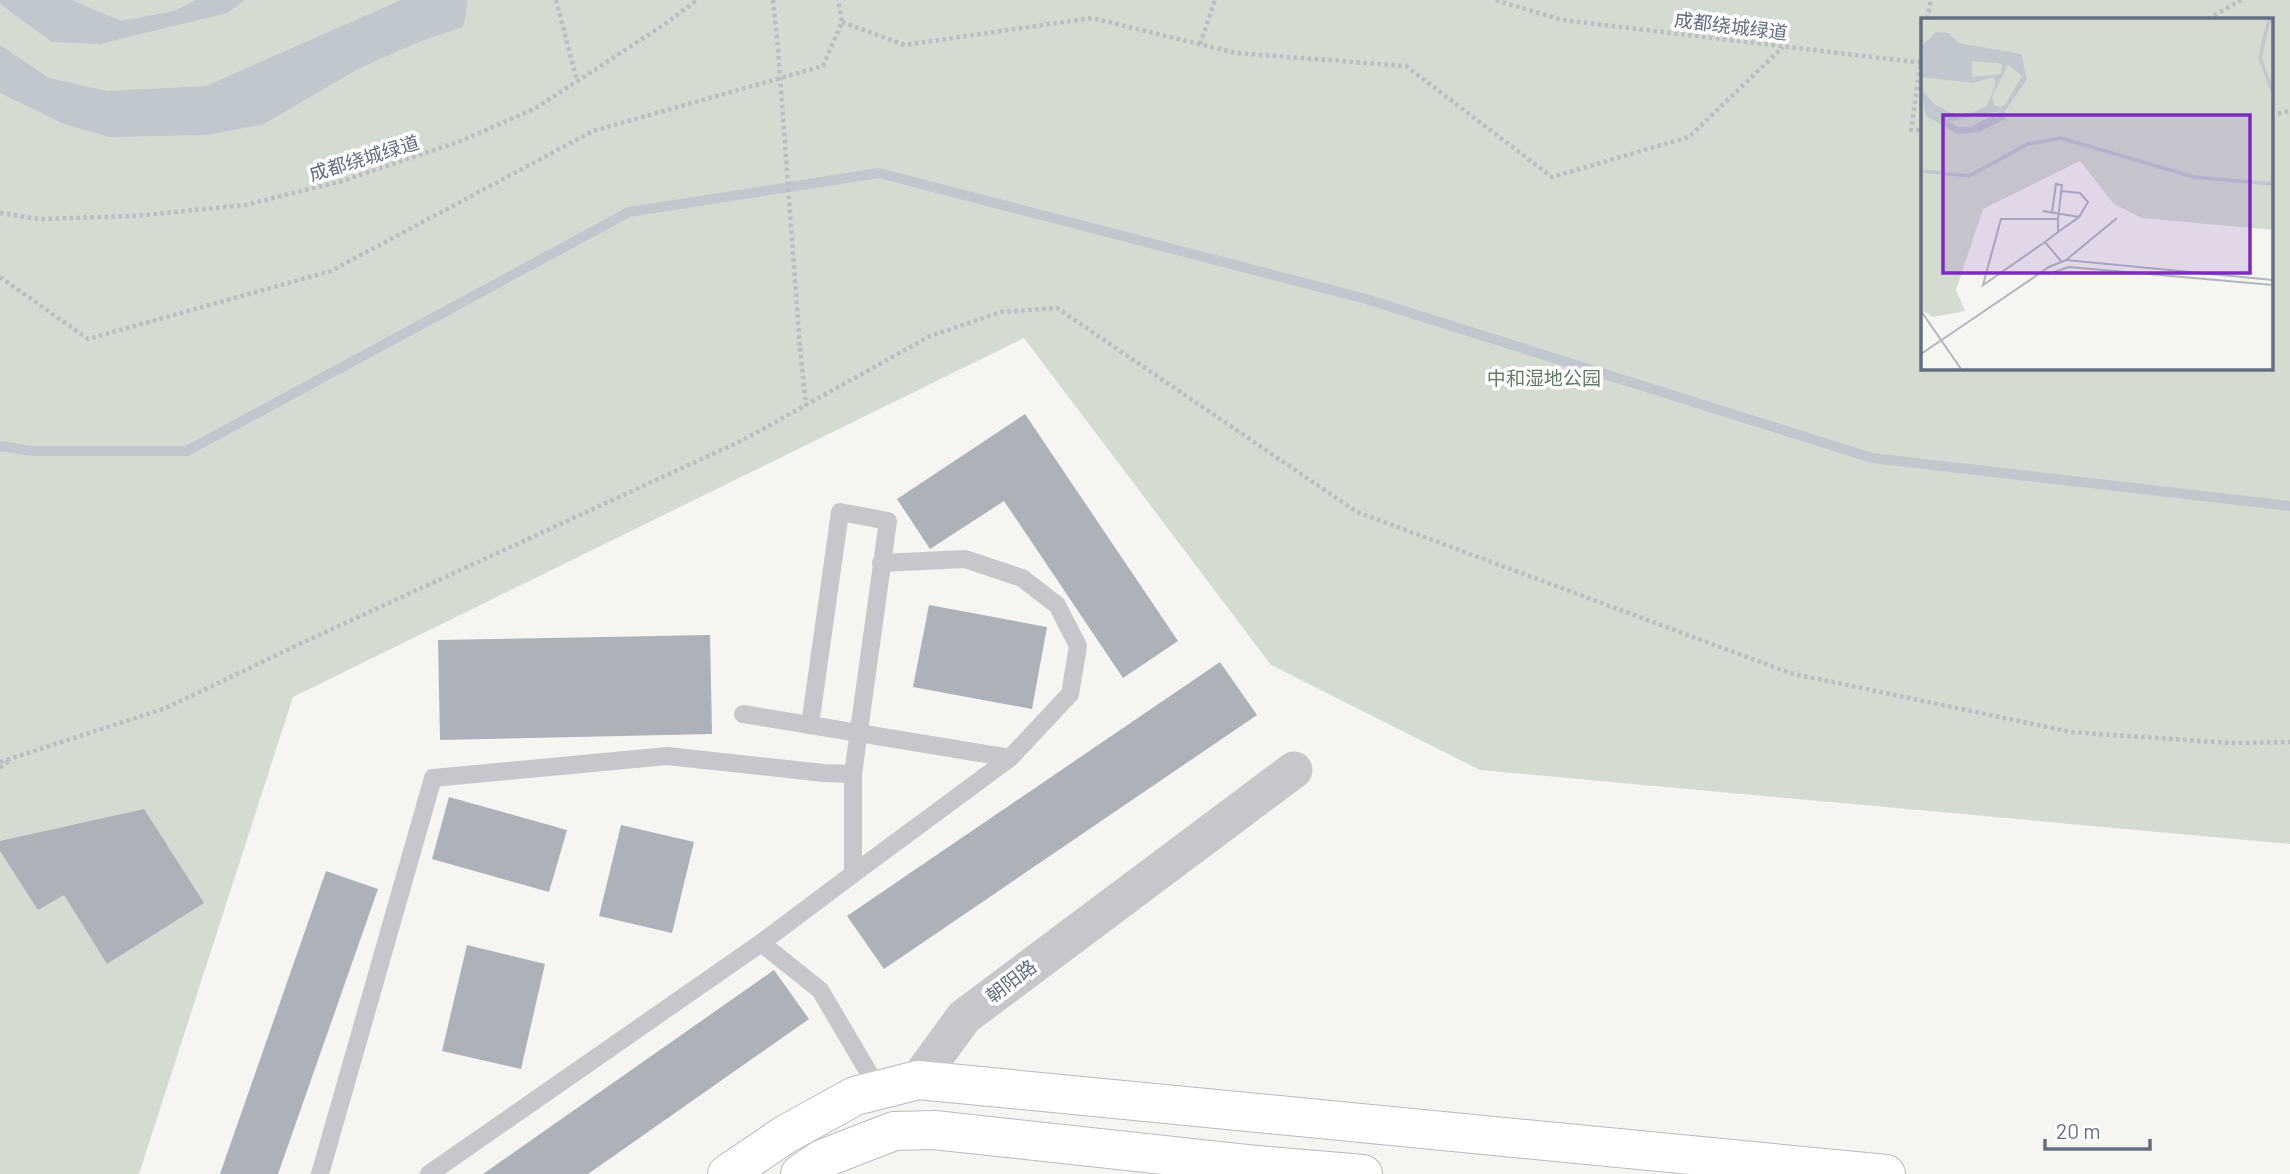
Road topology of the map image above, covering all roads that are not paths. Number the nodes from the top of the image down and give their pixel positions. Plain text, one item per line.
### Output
1 (881, 564) junction
2 (743, 714) dead end
3 (810, 725) junction
4 (858, 733) junction
5 (1010, 758) junction
6 (1294, 770) dead end
7 (853, 774) junction
8 (853, 874) junction
9 (761, 943) junction
10 (918, 1080) junction
11 (879, 1090) junction
12 (320, 1174) edge
13 (429, 1174) edge
14 (727, 1174) edge
15 (800, 1174) edge
16 (1363, 1174) edge
17 (1886, 1174) edge

1 - 3 lane
1 - 4 lane
1 - 5 lane
2 - 3 lane
3 - 4 lane
4 - 5 lane
4 - 7 lane
5 - 8 lane
6 - 10 street, 朝阳路
7 - 8 lane
7 - 12 lane
8 - 9 lane
9 - 11 lane
9 - 13 lane
10 - 11 main road
10 - 17 main road
11 - 14 main road
15 - 16 main road

